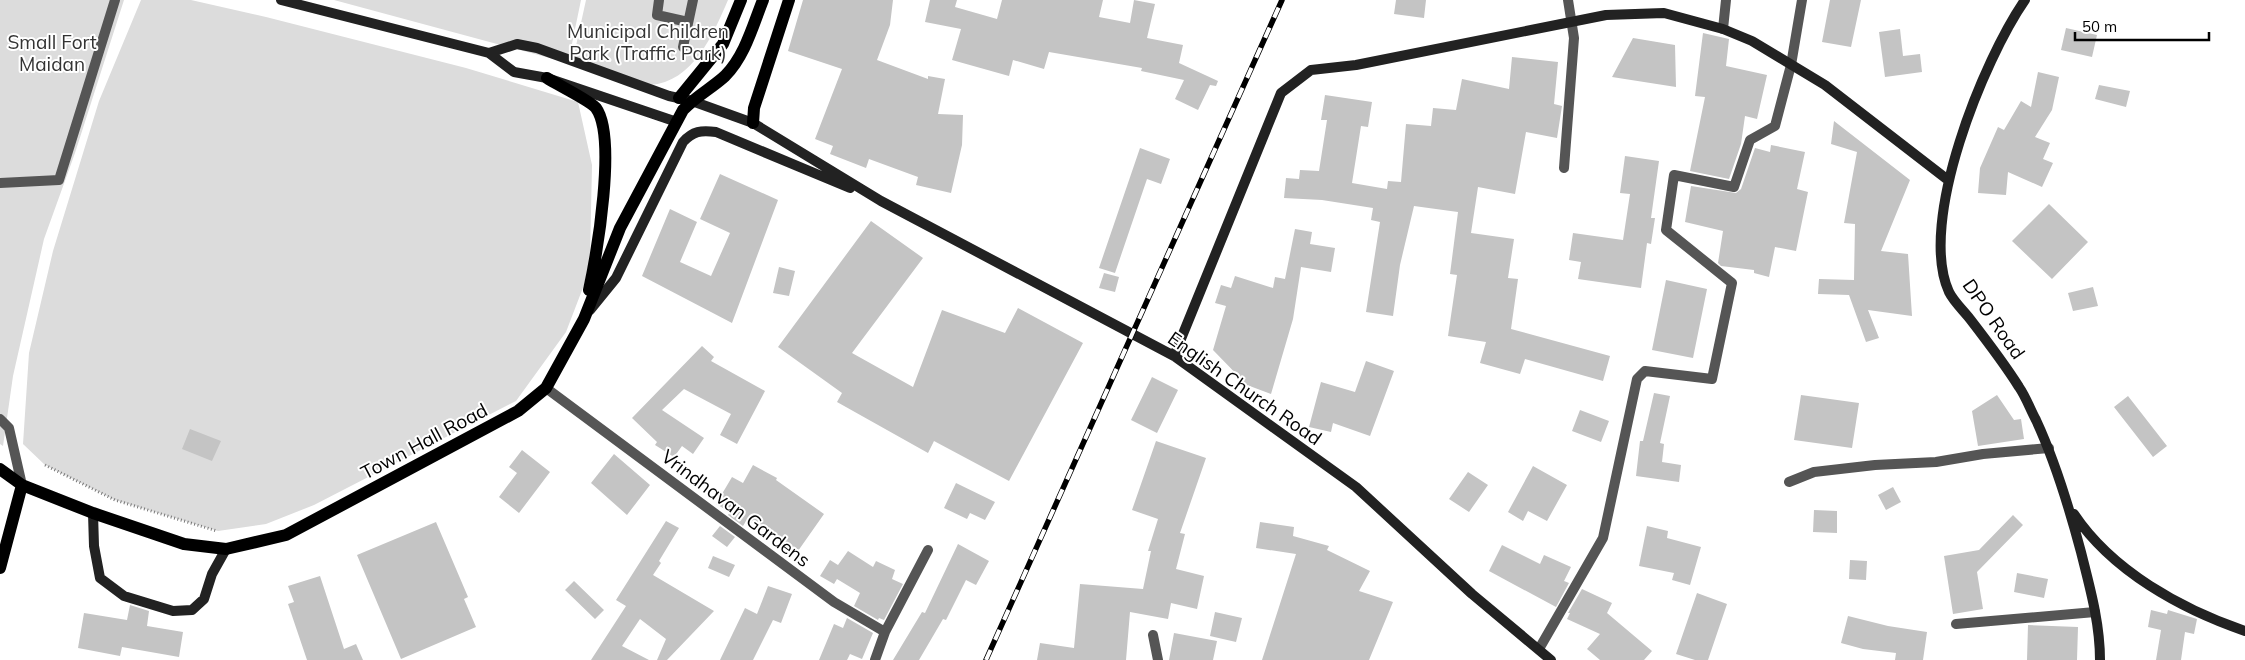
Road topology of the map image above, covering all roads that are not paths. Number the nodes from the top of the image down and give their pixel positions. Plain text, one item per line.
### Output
1 (115, 0) edge
2 (281, 0) edge
3 (659, 0) edge
4 (693, 0) edge
5 (741, 0) edge
6 (763, 0) edge
7 (789, 0) edge
8 (1568, 0) edge
9 (1802, 0) edge
10 (2025, 0) edge
11 (1726, 4) edge
12 (1572, 17) junction
13 (688, 22) junction
14 (1722, 29) junction
15 (683, 47) dead end
16 (489, 53) junction
17 (1792, 55) junction
18 (546, 78) junction
19 (683, 108) junction
20 (753, 122) junction
21 (1564, 168) dead end
22 (1948, 180) junction
23 (0, 183) edge
24 (881, 201) junction
25 (584, 319) junction
26 (1174, 356) junction
27 (546, 388) junction
28 (0, 419) edge
29 (2049, 448) junction
30 (0, 469) edge
31 (1789, 482) dead end
32 (22, 485) junction
33 (2071, 509) junction
34 (93, 514) junction
35 (226, 550) junction
36 (928, 550) dead end
37 (0, 568) edge
38 (2095, 612) junction
39 (1956, 624) dead end
40 (2245, 631) edge
41 (886, 632) junction
42 (1153, 635) dead end
43 (1538, 649) junction
44 (876, 660) edge
45 (1158, 660) edge
46 (1551, 660) edge
47 (2100, 660) edge

1 - 23 street
2 - 16 street
3 - 13 street
4 - 13 street
5 - 19 main road
6 - 19 main road
7 - 20 main road
8 - 12 street
9 - 17 street
10 - 22 street, DPO Road
11 - 14 street
12 - 14 street
12 - 21 street
12 - 26 street
13 - 15 street
14 - 17 street
16 - 18 street
16 - 19 street
17 - 22 street
17 - 43 street
18 - 19 street
18 - 25 main road
19 - 20 street, English Church Road
19 - 25 main road, Town Hall Road
20 - 24 street, English Church Road
22 - 29 street, DPO Road
24 - 25 street, English Church Road
24 - 26 street, English Church Road
25 - 27 main road, Town Hall Road
26 - 43 street, English Church Road
27 - 35 main road, Town Hall Road
27 - 41 street, Vrindhavan Gardens
28 - 32 street
29 - 31 street
29 - 33 street, DPO Road
30 - 32 main road, Town Hall Road
32 - 34 main road, Town Hall Road
32 - 37 main road
33 - 38 street, DPO Road
33 - 40 street
34 - 35 main road, Town Hall Road
34 - 35 street
36 - 41 street
38 - 39 street
38 - 47 street, DPO Road
41 - 44 street
42 - 45 street
43 - 46 street, English Church Road

